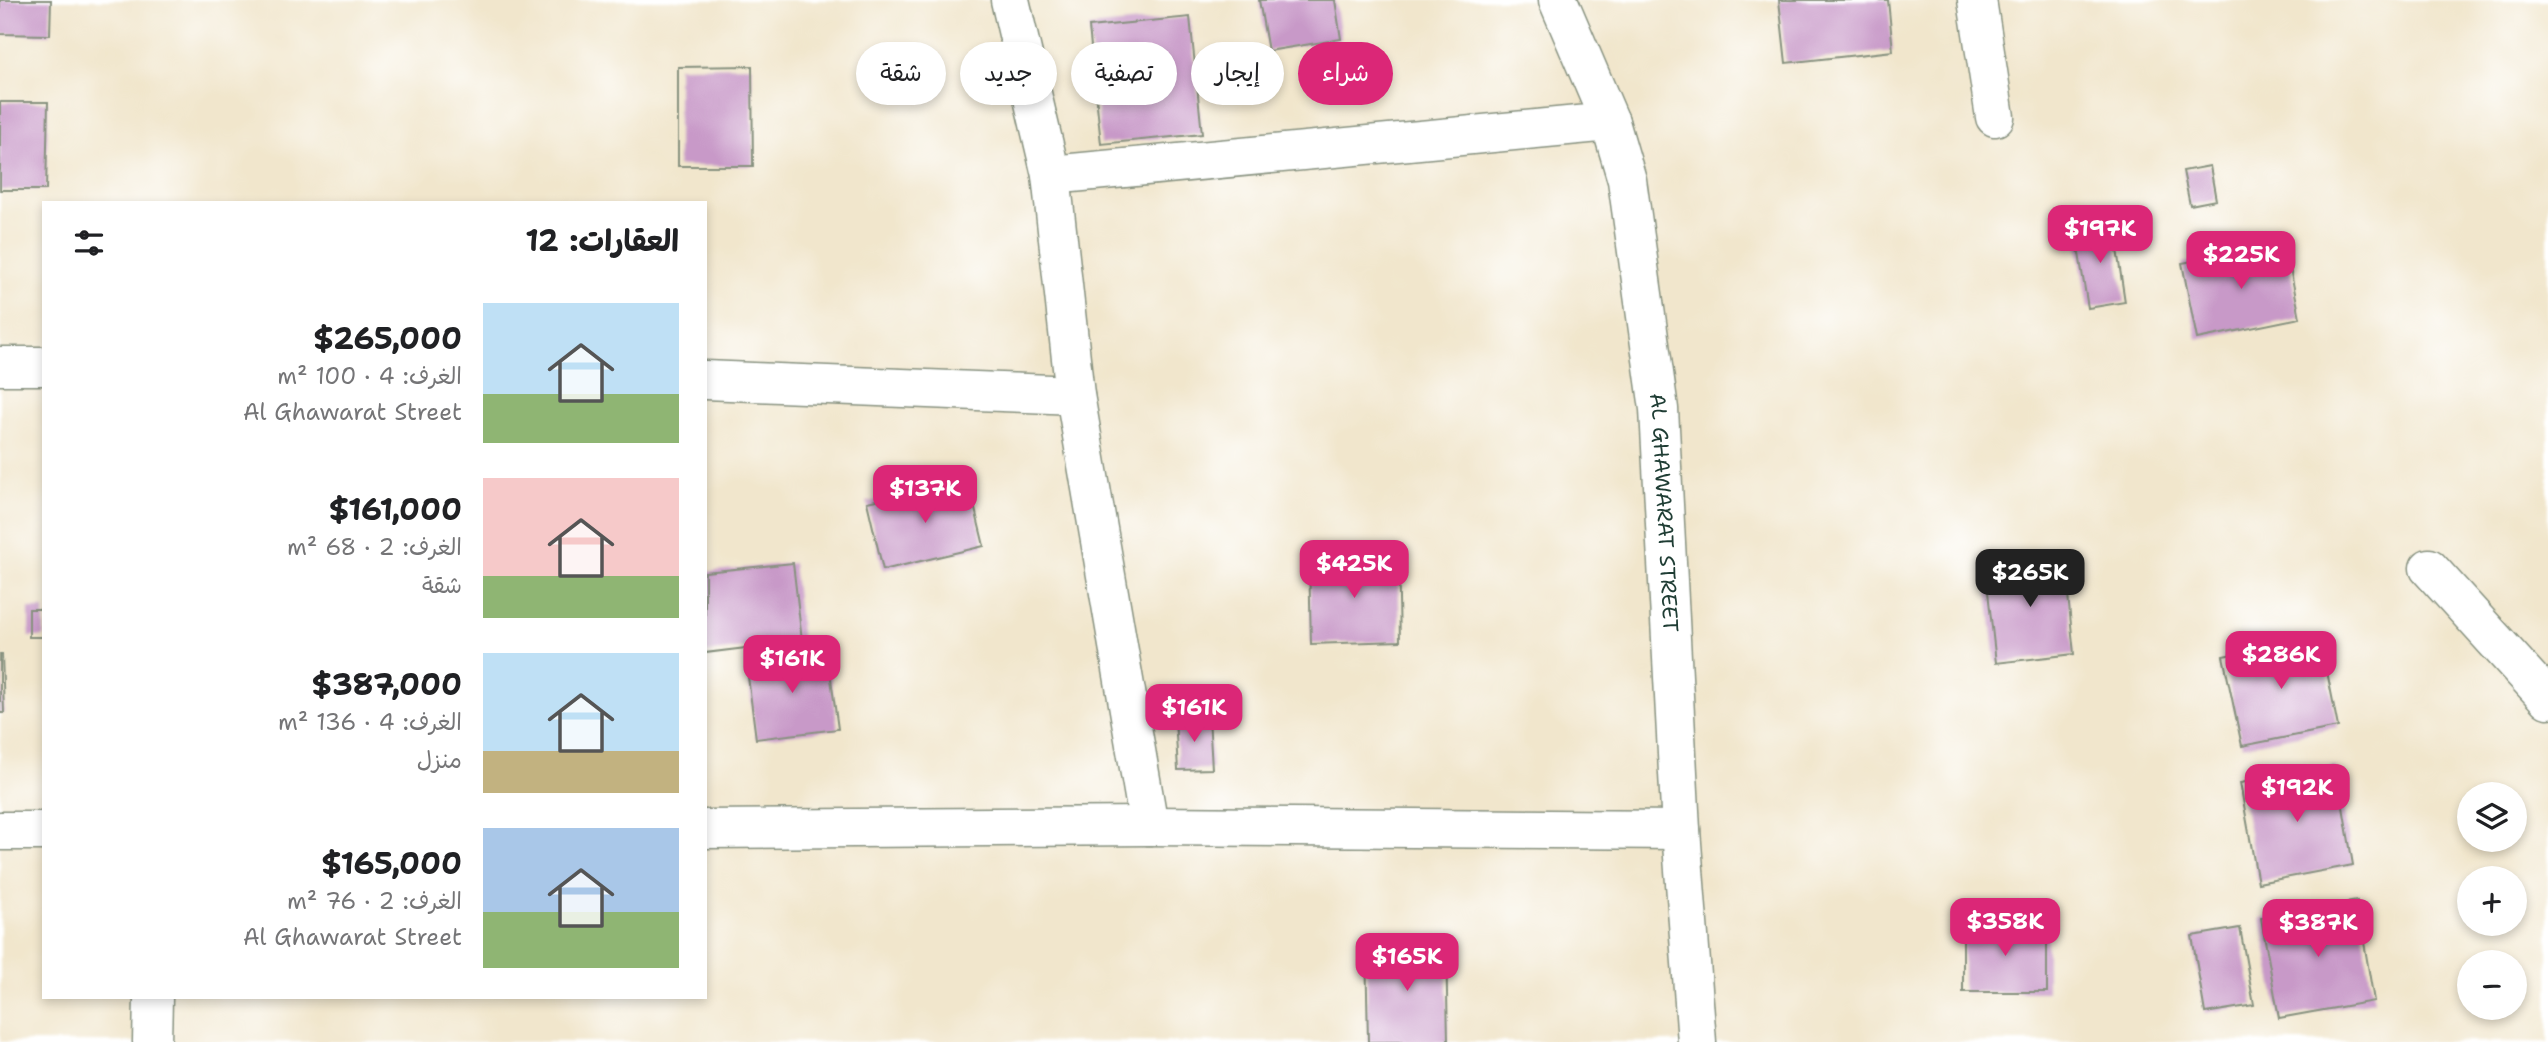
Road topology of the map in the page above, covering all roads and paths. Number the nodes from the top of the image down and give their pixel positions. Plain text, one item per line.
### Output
1 (1010, 0) edge
2 (1558, 0) edge
3 (1978, 0) edge
4 (1995, 117) dead end
5 (1610, 122) junction
6 (1051, 175) junction
7 (0, 366) edge
8 (42, 366) edge
9 (707, 380) edge
10 (1075, 395) junction
11 (2430, 568) dead end
12 (2548, 699) edge
13 (1149, 827) junction
14 (707, 829) edge
15 (1681, 830) junction
16 (0, 831) edge
17 (42, 831) edge
18 (153, 999) edge
19 (152, 1042) edge
20 (1697, 1042) edge

1 - 6 street
2 - 5 street, AL GHAWARAT STREET
3 - 4 street
5 - 6 street
5 - 15 street, AL GHAWARAT STREET
6 - 10 street
7 - 8 street
9 - 10 street
10 - 13 street
11 - 12 street
13 - 14 street
13 - 15 street
15 - 20 street, AL GHAWARAT STREET
16 - 17 street
18 - 19 street

